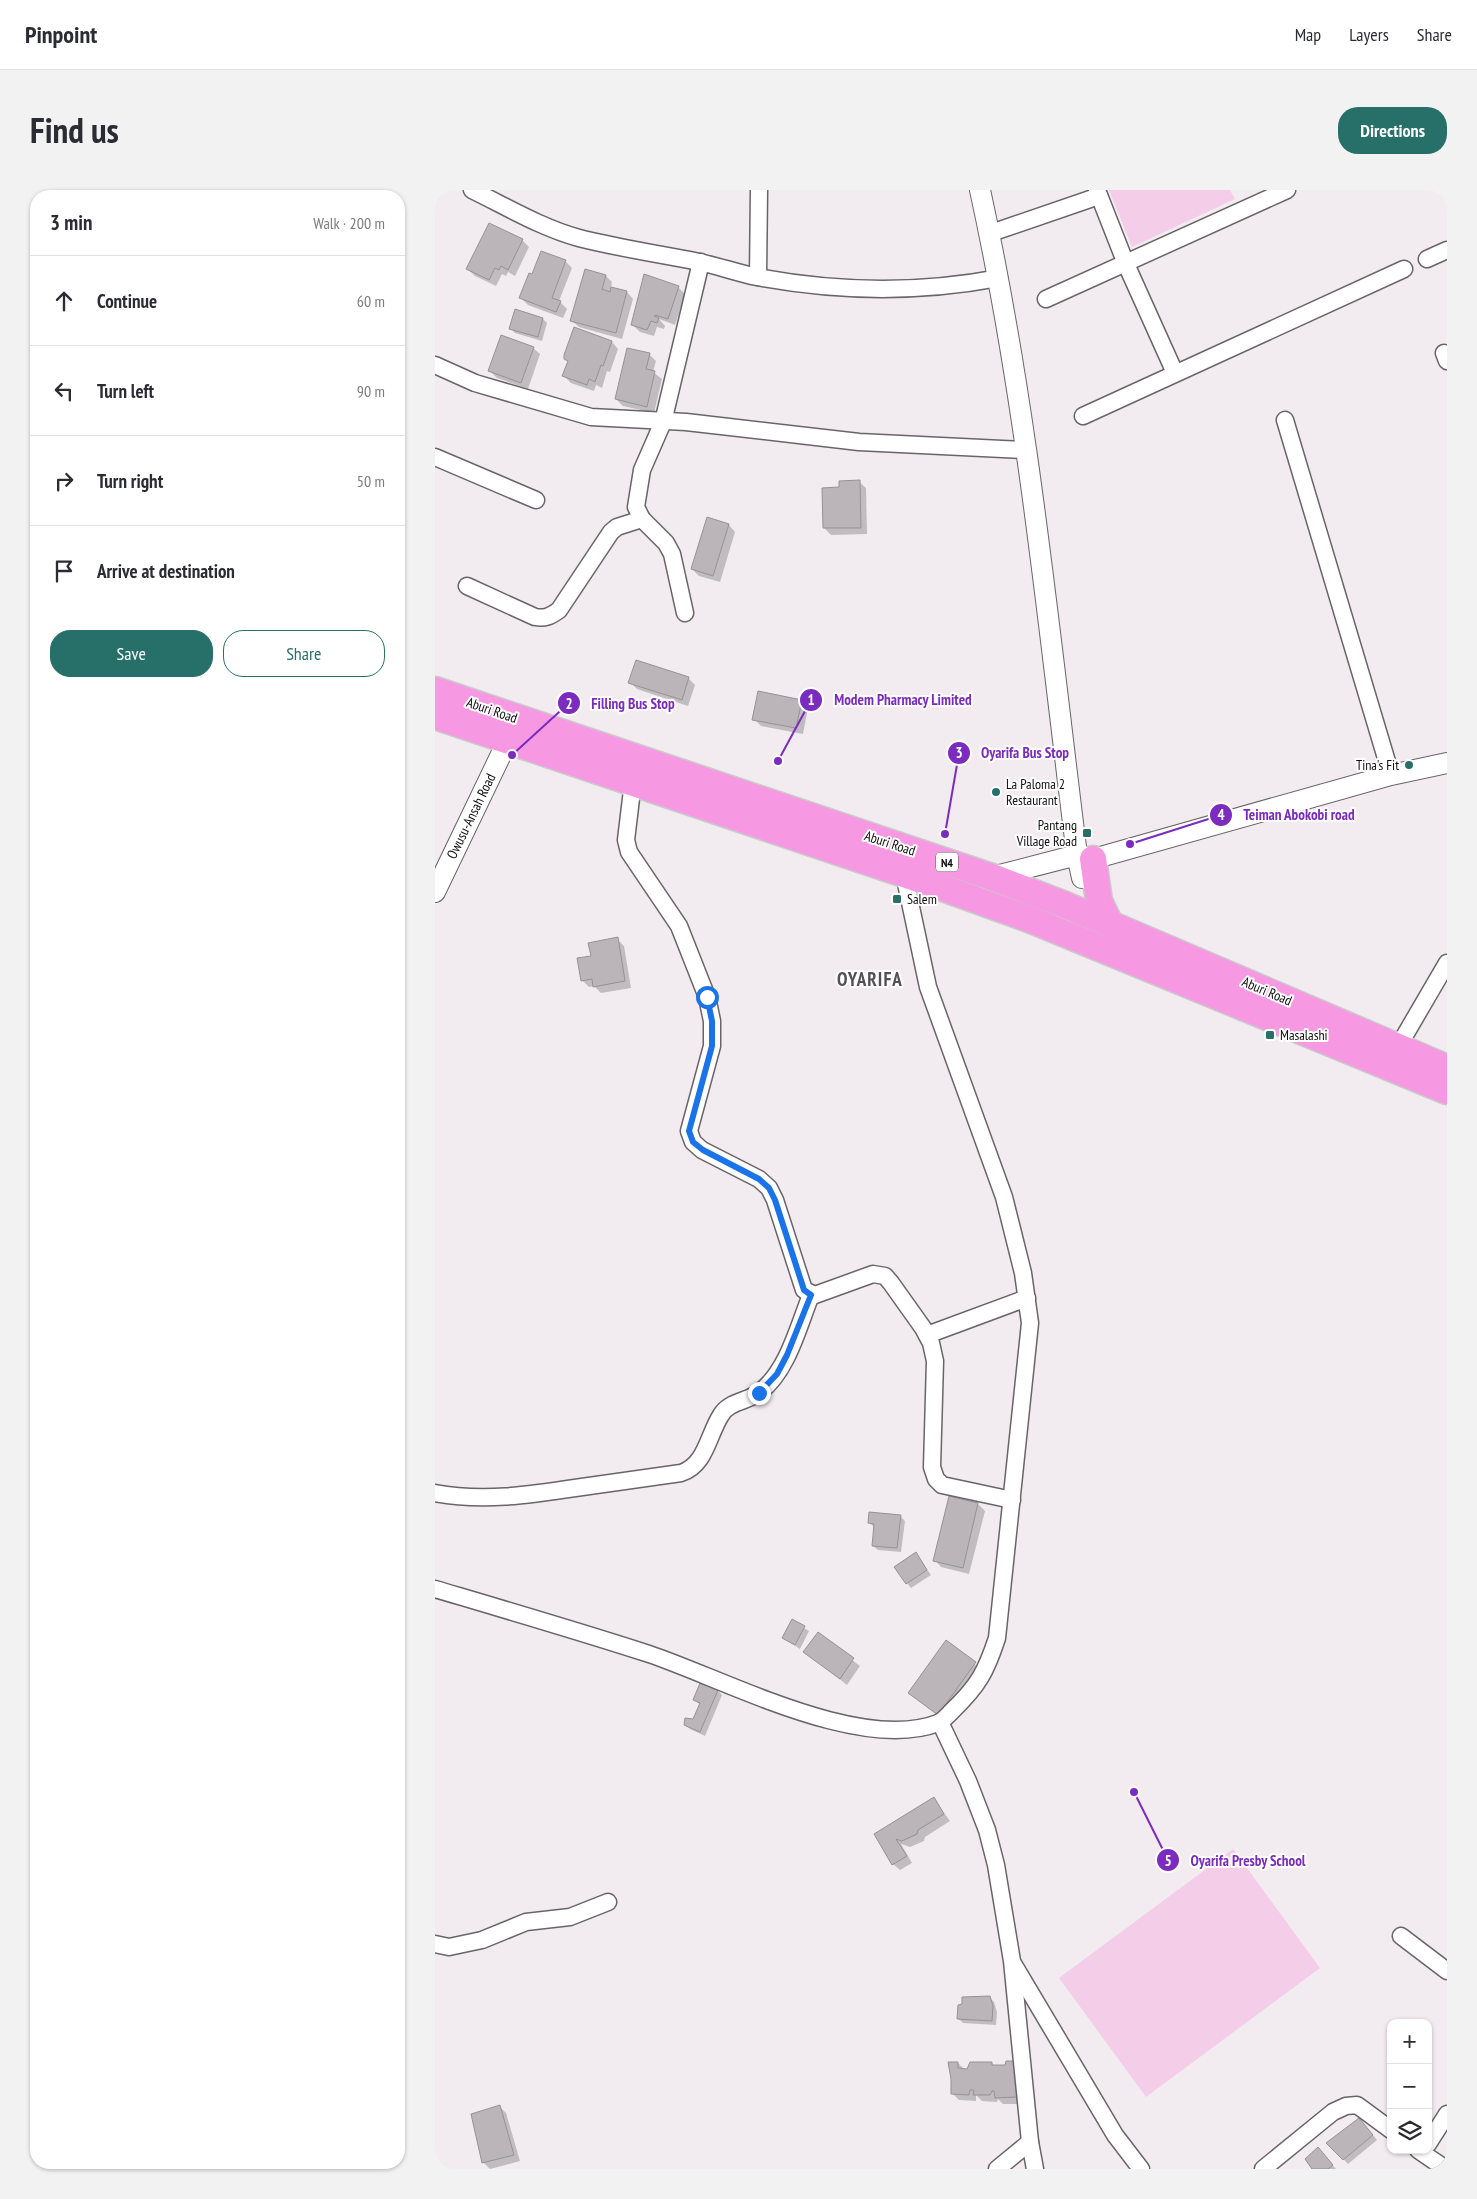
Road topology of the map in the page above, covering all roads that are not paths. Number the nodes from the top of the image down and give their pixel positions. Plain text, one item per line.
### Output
1 (472, 190) edge
2 (759, 190) edge
3 (1287, 190) edge
4 (984, 191) edge
5 (1098, 193) edge
6 (991, 233) junction
7 (1447, 250) edge
8 (1427, 259) dead end
9 (701, 262) junction
10 (1126, 264) junction
11 (1404, 269) dead end
12 (758, 277) junction
13 (999, 278) junction
14 (1046, 299) dead end
15 (435, 365) edge
16 (1175, 373) junction
17 (1083, 416) dead end
18 (1285, 420) dead end
19 (663, 422) junction
20 (1025, 450) junction
21 (435, 457) edge
22 (536, 500) dead end
23 (642, 519) junction
24 (467, 586) dead end
25 (685, 613) dead end
26 (435, 690) edge
27 (435, 716) edge
28 (508, 740) junction
29 (1447, 762) edge
30 (1391, 775) junction
31 (633, 782) junction
32 (1084, 864) junction
33 (904, 874) junction
34 (992, 877) junction
35 (435, 892) edge
36 (1063, 904) junction
37 (1029, 919) junction
38 (1110, 924) junction
39 (1447, 963) edge
40 (1398, 1046) junction
41 (1447, 1068) edge
42 (1447, 1091) edge
43 (811, 1295) junction
44 (1027, 1298) junction
45 (927, 1335) junction
46 (435, 1492) edge
47 (1012, 1500) junction
48 (435, 1589) edge
49 (940, 1722) junction
50 (608, 1902) dead end
51 (1401, 1936) dead end
52 (435, 1944) edge
53 (1012, 1961) junction
54 (1447, 1971) edge
55 (1447, 2114) edge
56 (1387, 2127) edge
57 (1432, 2136) edge
58 (1030, 2142) junction
59 (1429, 2154) edge
60 (997, 2169) edge
61 (1035, 2169) edge
62 (1141, 2169) edge
63 (1263, 2169) edge
64 (1446, 2169) edge

1 - 9 street
2 - 12 street
3 - 10 street
4 - 6 street
5 - 6 street
5 - 10 street
6 - 13 street
7 - 8 street
9 - 12 street
9 - 19 street
10 - 14 street
10 - 16 street
11 - 16 street
12 - 13 street
13 - 20 street
15 - 19 street
16 - 17 street
18 - 30 street
19 - 20 street
19 - 23 street
20 - 32 street
21 - 22 street
23 - 24 street
23 - 25 street
26 - 34 highway, Aburi Road / N4
27 - 28 highway, Aburi Road / N4
28 - 31 highway, Aburi Road / N4
28 - 35 street, Owusu-Ansah Road
29 - 30 street
30 - 32 street
31 - 33 highway, Aburi Road / N4
31 - 43 street
32 - 34 street
32 - 36 street
32 - 38 highway
33 - 37 highway, Aburi Road / N4
33 - 44 street
34 - 36 highway, Aburi Road / N4
36 - 37 street
36 - 38 highway, Aburi Road / N4
37 - 42 highway, Aburi Road / N4
38 - 40 highway, Aburi Road / N4
39 - 40 street
40 - 41 highway, Aburi Road / N4
43 - 45 street
43 - 46 street
44 - 45 street
44 - 47 street
45 - 47 street
47 - 49 street
48 - 49 street
49 - 53 street
50 - 52 street
51 - 54 street
53 - 58 street
53 - 62 street
55 - 57 street
56 - 63 street
58 - 60 street
58 - 61 street
59 - 64 street

